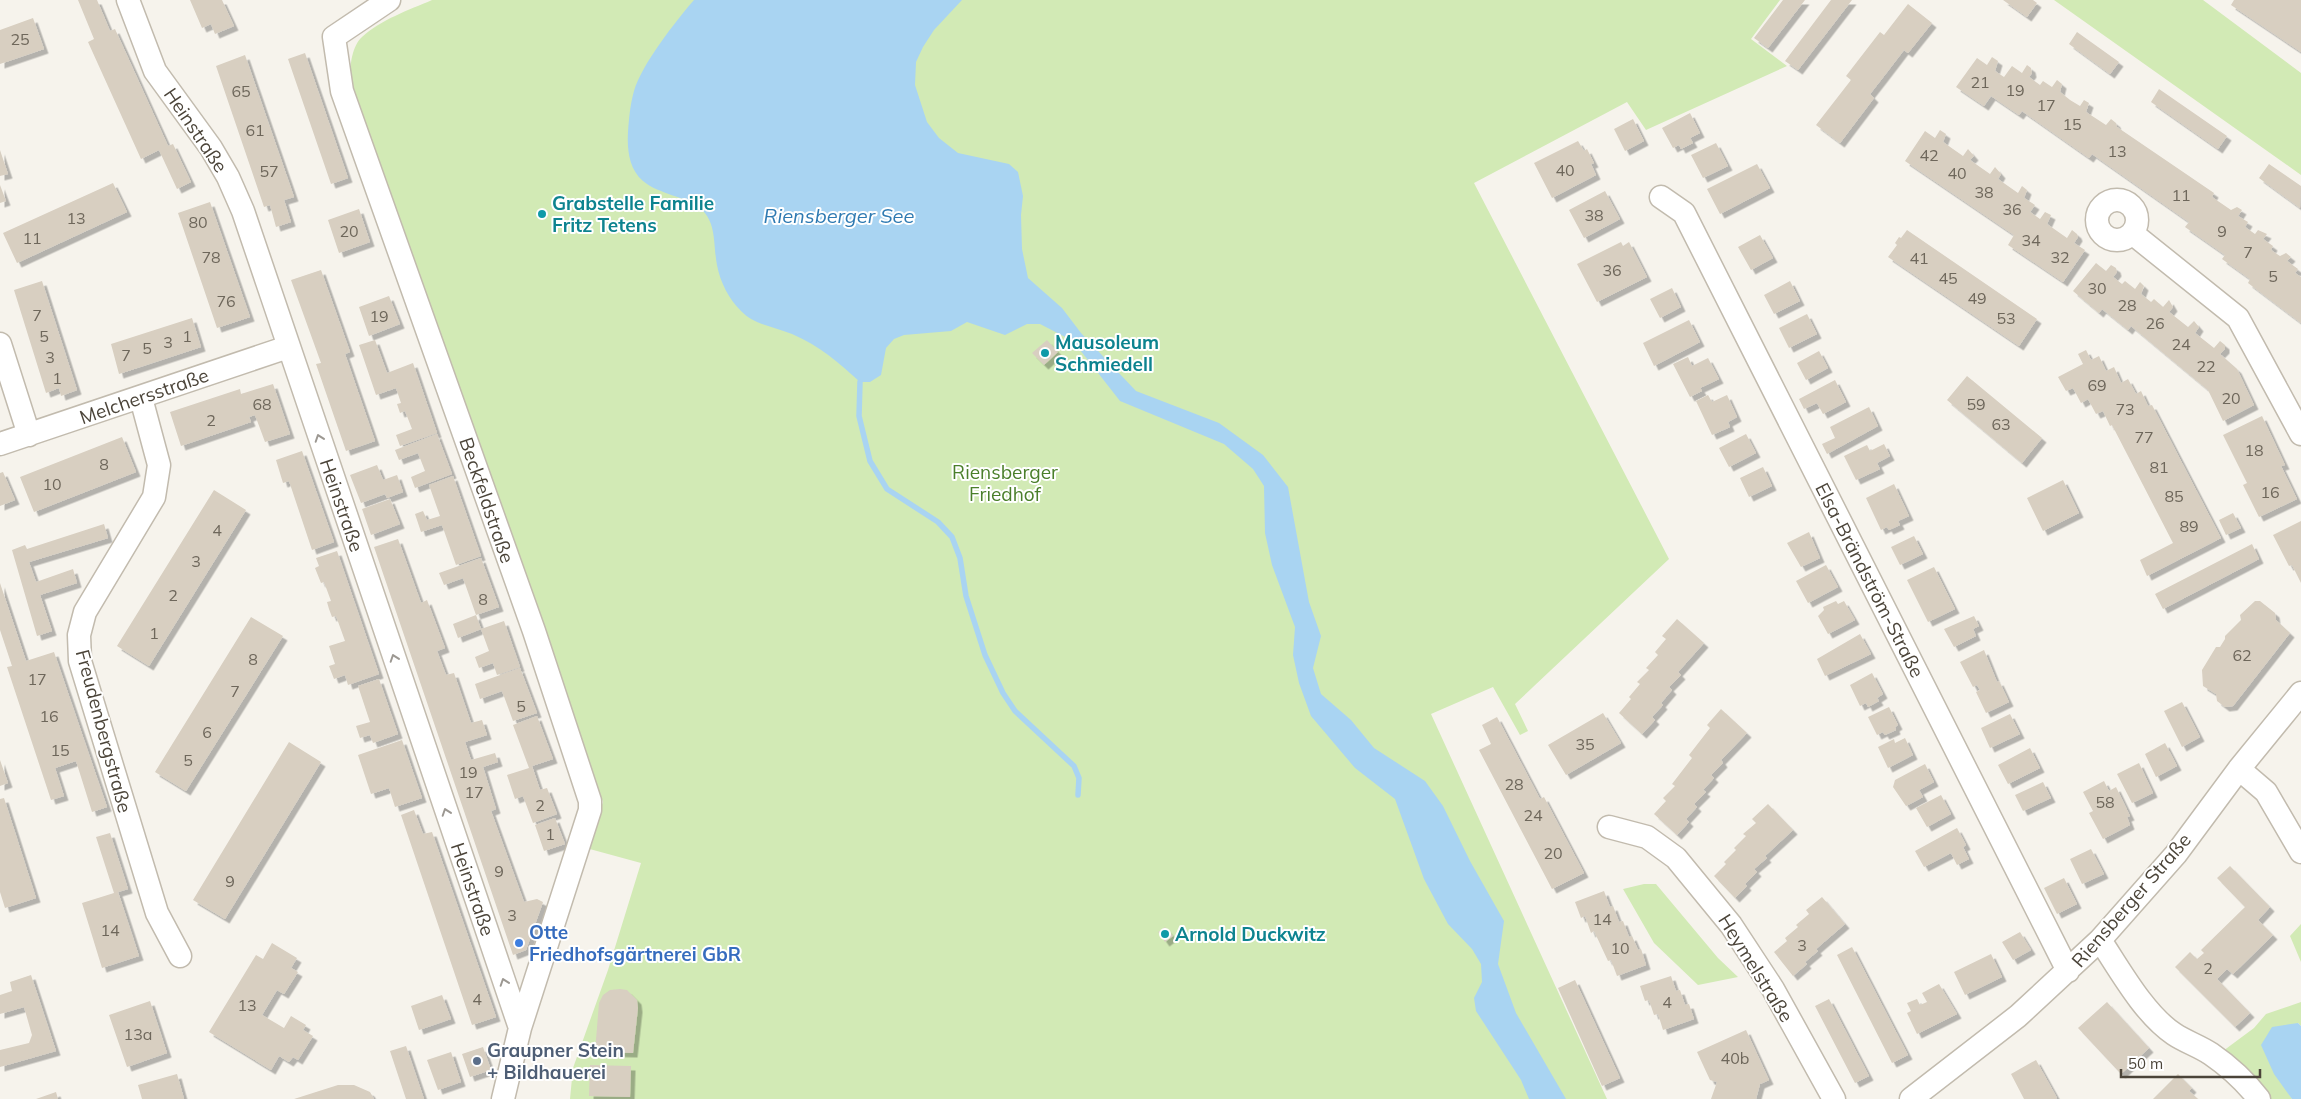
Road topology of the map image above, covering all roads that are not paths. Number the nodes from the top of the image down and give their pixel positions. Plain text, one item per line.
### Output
1 (128, 0) edge
2 (390, 0) edge
3 (1661, 197) dead end
4 (2132, 233) dead end
5 (0, 344) edge
6 (288, 347) junction
7 (141, 398) junction
8 (2301, 434) edge
9 (29, 435) junction
10 (0, 444) edge
11 (2301, 693) edge
12 (2239, 769) junction
13 (1608, 827) dead end
14 (2301, 852) edge
15 (2100, 940) junction
16 (180, 956) dead end
17 (2068, 971) junction
18 (520, 1028) junction
19 (503, 1099) edge
20 (1834, 1099) edge
21 (1911, 1099) edge
22 (2259, 1099) edge

1 - 6 street, Heinstraße
2 - 18 street, Beckfeldstraße
3 - 17 street, Elsa-Brändström-Straße
4 - 8 street
5 - 9 street
6 - 7 street, Melchersstraße
18 -> 6 street, Heinstraße
7 - 9 street, Melchersstraße
7 - 16 street, Freudenbergstraße
9 - 10 street, Melchersstraße
11 - 12 street, Riensberger Straße
12 - 14 street
12 - 15 street, Riensberger Straße
13 - 20 street, Heymelstraße
15 - 17 street, Riensberger Straße
15 - 22 street
17 - 21 street, Riensberger Straße
18 - 19 street

